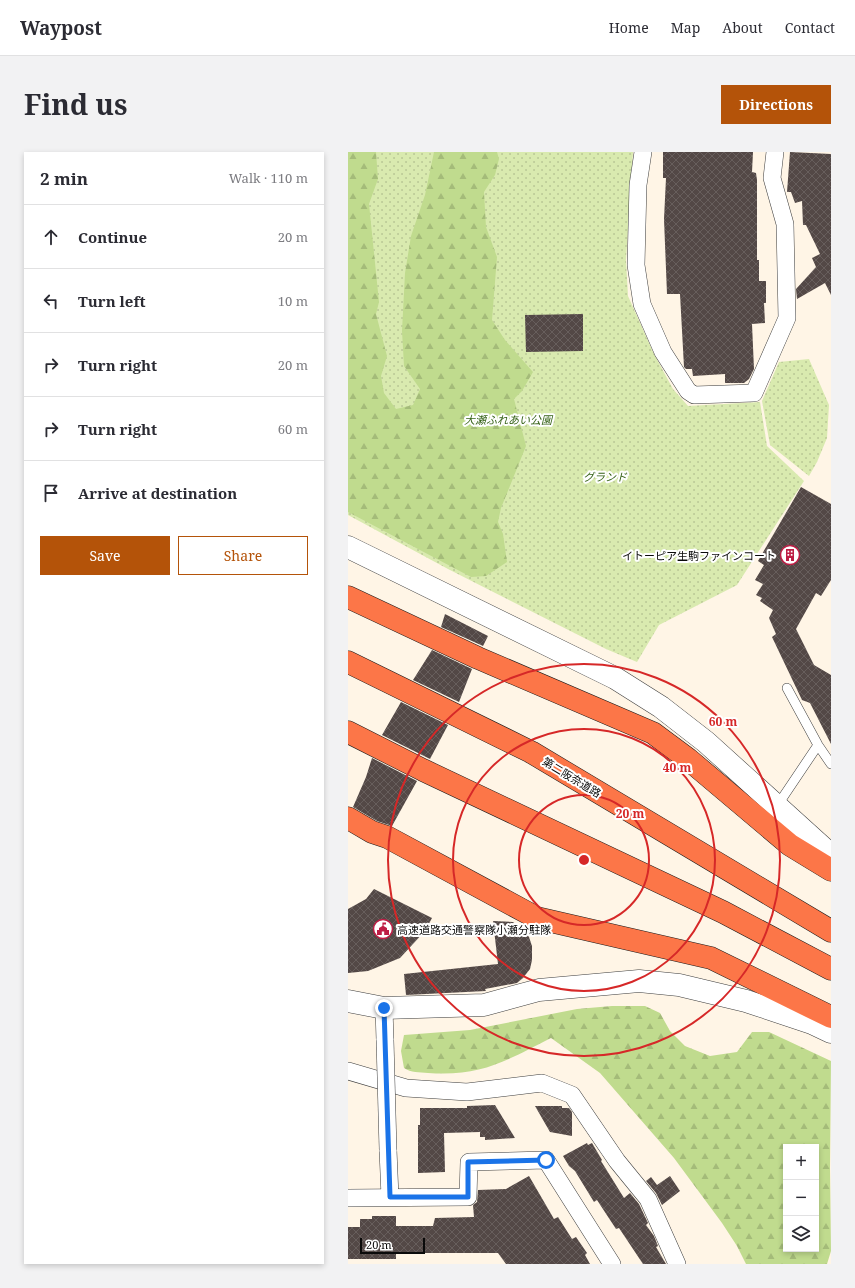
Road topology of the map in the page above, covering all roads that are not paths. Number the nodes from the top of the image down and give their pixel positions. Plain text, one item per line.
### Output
1 (643, 152) edge
2 (775, 152) edge
3 (348, 548) edge
4 (348, 597) edge
5 (348, 662) edge
6 (787, 688) dead end
7 (348, 732) edge
8 (818, 745) junction
9 (831, 764) edge
10 (777, 806) junction
11 (348, 818) edge
12 (831, 855) edge
13 (831, 870) edge
14 (831, 931) edge
15 (831, 969) edge
16 (348, 1001) edge
17 (384, 1008) junction
18 (831, 1017) edge
19 (831, 1032) edge
20 (348, 1071) edge
21 (390, 1197) junction
22 (348, 1198) edge
23 (612, 1264) edge
24 (677, 1264) edge

1 - 2 street
3 - 10 street
4 - 13 highway
5 - 14 highway, 第二阪奈道路
6 - 8 lane
7 - 15 highway
8 - 9 lane
8 - 10 lane
10 - 12 street
11 - 18 highway
16 - 17 street
17 - 19 street
17 - 21 street, bridge
20 - 24 street
21 - 22 street
21 - 23 street

